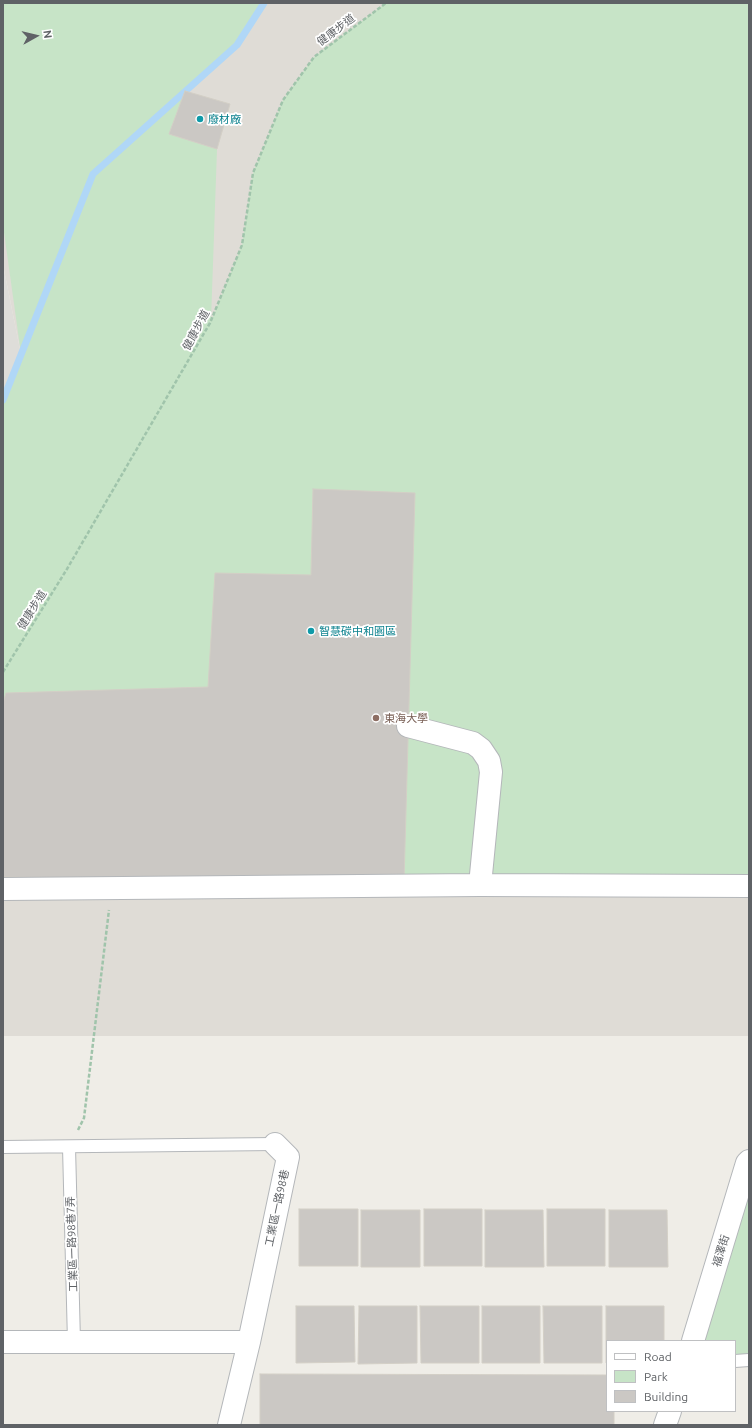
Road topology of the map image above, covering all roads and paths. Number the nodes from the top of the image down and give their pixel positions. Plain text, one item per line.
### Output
1 (386, 3) edge
2 (3, 672) edge
3 (408, 726) dead end
4 (480, 885) junction
5 (749, 886) edge
6 (113, 887) junction
7 (3, 889) edge
8 (274, 1144) joint
9 (3, 1147) edge
10 (69, 1147) junction
11 (749, 1162) edge
12 (693, 1340) edge
13 (3, 1342) edge
14 (74, 1342) junction
15 (249, 1342) junction
16 (749, 1360) edge
17 (736, 1361) edge
18 (670, 1412) edge
19 (229, 1425) edge
20 (665, 1425) edge

1 - 2 path, 健康步道
3 - 4 street
4 - 5 street
4 - 6 street
6 - 7 street
6 - 10 path
8 - 10 lane, 工業區一路98巷
8 - 15 street, 工業區一路98巷
9 - 10 lane, 工業區一路98巷
10 - 14 lane, 工業區一路98巷7弄
11 - 12 street, 福澤街
13 - 14 street
14 - 15 street
15 - 19 street, 工業區一路98巷
16 - 17 lane
18 - 20 street

